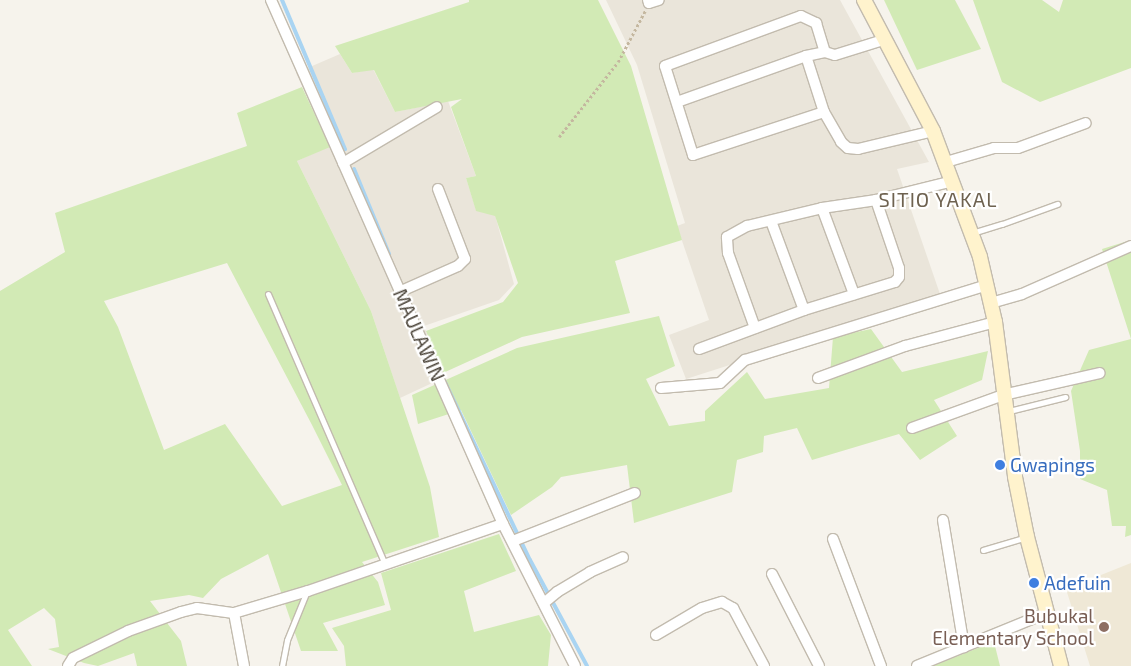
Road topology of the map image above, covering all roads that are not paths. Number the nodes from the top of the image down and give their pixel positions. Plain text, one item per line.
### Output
1 (271, 0) edge
2 (864, 0) edge
3 (886, 40) junction
4 (825, 52) junction
5 (806, 56) junction
6 (677, 102) junction
7 (437, 107) dead end
8 (824, 112) junction
9 (1086, 123) dead end
10 (933, 130) junction
11 (946, 162) junction
12 (343, 163) junction
13 (953, 181) junction
14 (438, 189) dead end
15 (876, 200) junction
16 (1057, 204) dead end
17 (822, 208) junction
18 (771, 221) junction
19 (971, 233) junction
20 (1131, 246) edge
21 (988, 285) junction
22 (399, 292) junction
23 (268, 294) dead end
24 (854, 294) junction
25 (991, 303) junction
26 (804, 310) junction
27 (994, 322) junction
28 (755, 328) junction
29 (700, 349) dead end
30 (1100, 373) dead end
31 (818, 378) dead end
32 (661, 388) dead end
33 (1003, 395) junction
34 (1065, 397) dead end
35 (1006, 412) junction
36 (912, 428) dead end
37 (635, 494) dead end
38 (943, 520) dead end
39 (504, 524) junction
40 (1027, 537) junction
41 (833, 539) dead end
42 (513, 541) junction
43 (983, 550) dead end
44 (623, 557) dead end
45 (385, 565) junction
46 (772, 574) dead end
47 (308, 591) junction
48 (544, 603) junction
49 (234, 613) junction
50 (1046, 613) junction
51 (656, 635) dead end
52 (964, 647) junction
53 (68, 666) edge
54 (244, 666) edge
55 (282, 666) edge
56 (575, 666) edge
57 (764, 666) edge
58 (819, 666) edge
59 (881, 666) edge
60 (917, 666) edge
61 (1061, 666) edge

1 - 12 street, MAULAWIN
2 - 3 main road
3 - 4 street
3 - 10 main road
4 - 5 street
4 - 6 street
5 - 6 street
5 - 8 street
6 - 8 street
7 - 12 street
8 - 10 street
9 - 11 street
10 - 11 main road
11 - 13 main road
12 - 22 street, MAULAWIN
13 - 15 street
13 - 19 main road
14 - 22 street
15 - 17 street
15 - 24 street
16 - 19 lane
17 - 18 street
17 - 24 street
18 - 26 street
18 - 28 street
19 - 21 main road
20 - 25 street
21 - 25 main road
21 - 32 street
22 - 39 street, MAULAWIN
23 - 45 lane
24 - 26 street
25 - 27 main road
26 - 28 street
27 - 31 street
27 - 33 main road
28 - 29 street
30 - 33 street
33 - 35 main road
33 - 36 street
34 - 35 lane
35 - 40 main road
37 - 42 street
38 - 52 street
39 - 42 street, MAULAWIN
39 - 45 street
40 - 43 lane
40 - 50 main road
41 - 59 street
42 - 48 street, MAULAWIN
44 - 48 street
45 - 47 street
46 - 58 street
47 - 49 street
47 - 55 lane
48 - 56 street, MAULAWIN
49 - 53 street
49 - 54 street
50 - 52 street
50 - 61 main road
51 - 57 street
52 - 60 street

